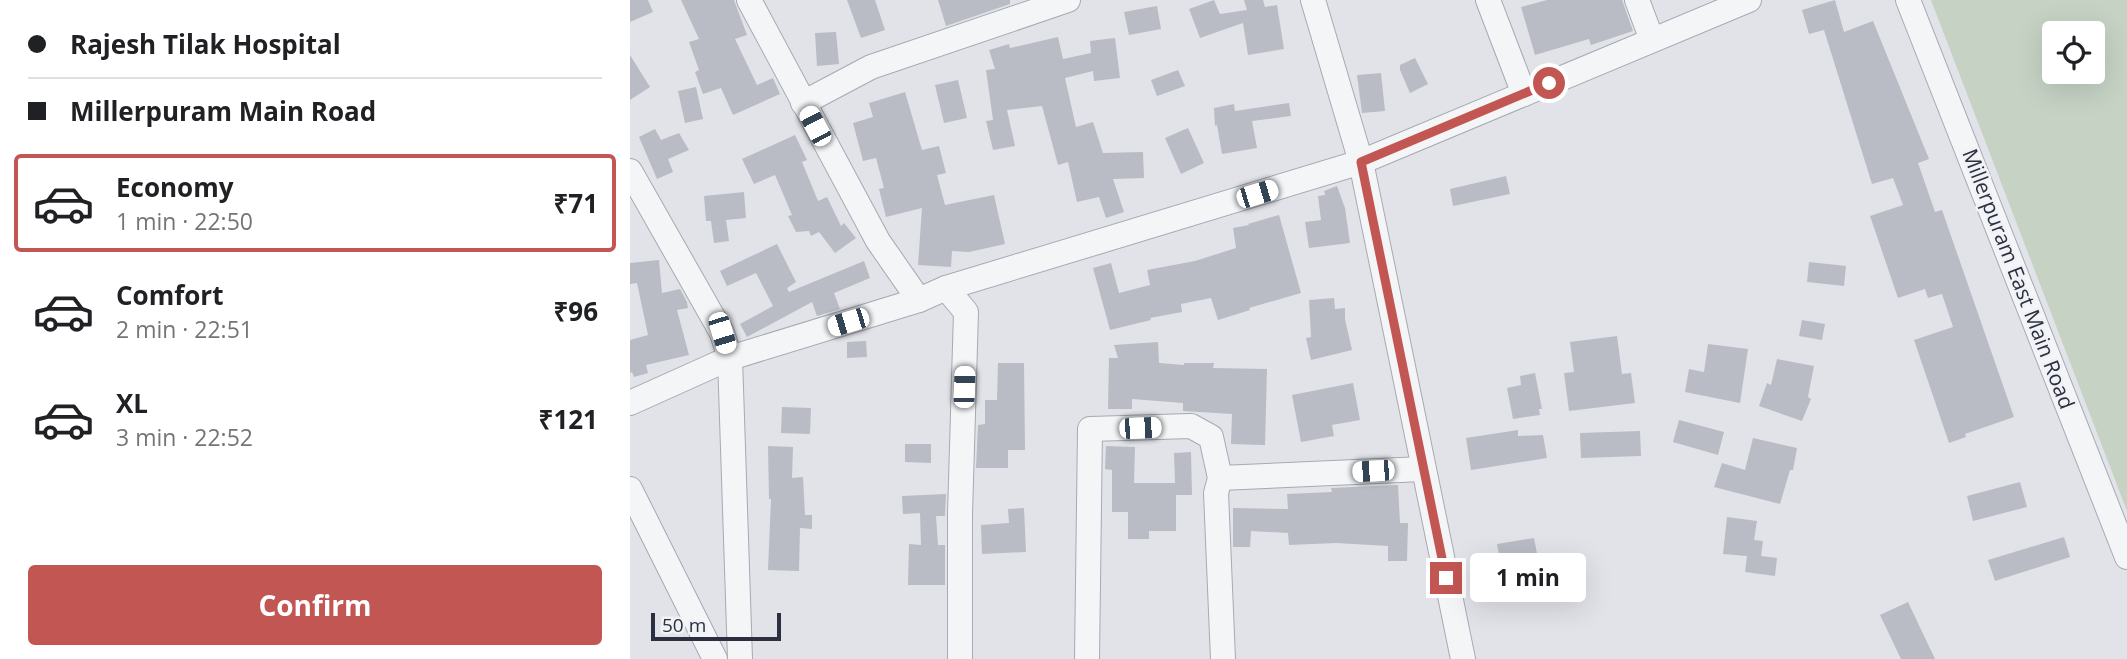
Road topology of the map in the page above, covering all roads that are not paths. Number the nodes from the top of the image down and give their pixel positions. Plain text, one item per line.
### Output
1 (748, 0) edge
2 (1068, 0) edge
3 (1313, 0) edge
4 (1488, 0) edge
5 (1637, 0) edge
6 (1749, 0) edge
7 (1908, 0) edge
8 (1652, 40) junction
9 (1524, 94) junction
10 (803, 103) junction
11 (1361, 162) junction
12 (630, 171) edge
13 (946, 288) junction
14 (919, 300) junction
15 (730, 358) junction
16 (630, 403) edge
17 (1423, 469) junction
18 (1220, 478) junction
19 (630, 489) edge
20 (2127, 557) edge
21 (715, 659) edge
22 (740, 659) edge
23 (960, 659) edge
24 (1087, 659) edge
25 (1223, 659) edge
26 (1463, 659) edge

1 - 10 street
2 - 10 street
3 - 11 street
4 - 9 street
5 - 8 street
6 - 8 street
7 - 20 street, Millerpuram East Main Road
8 - 9 street
9 - 11 street
10 - 14 street
11 - 13 street
11 - 17 street
12 - 15 street
13 - 14 street
13 - 23 street
14 - 15 street
15 - 16 street
15 - 22 street
17 - 18 street
17 - 26 street
18 - 24 street
18 - 25 street
19 - 21 street

